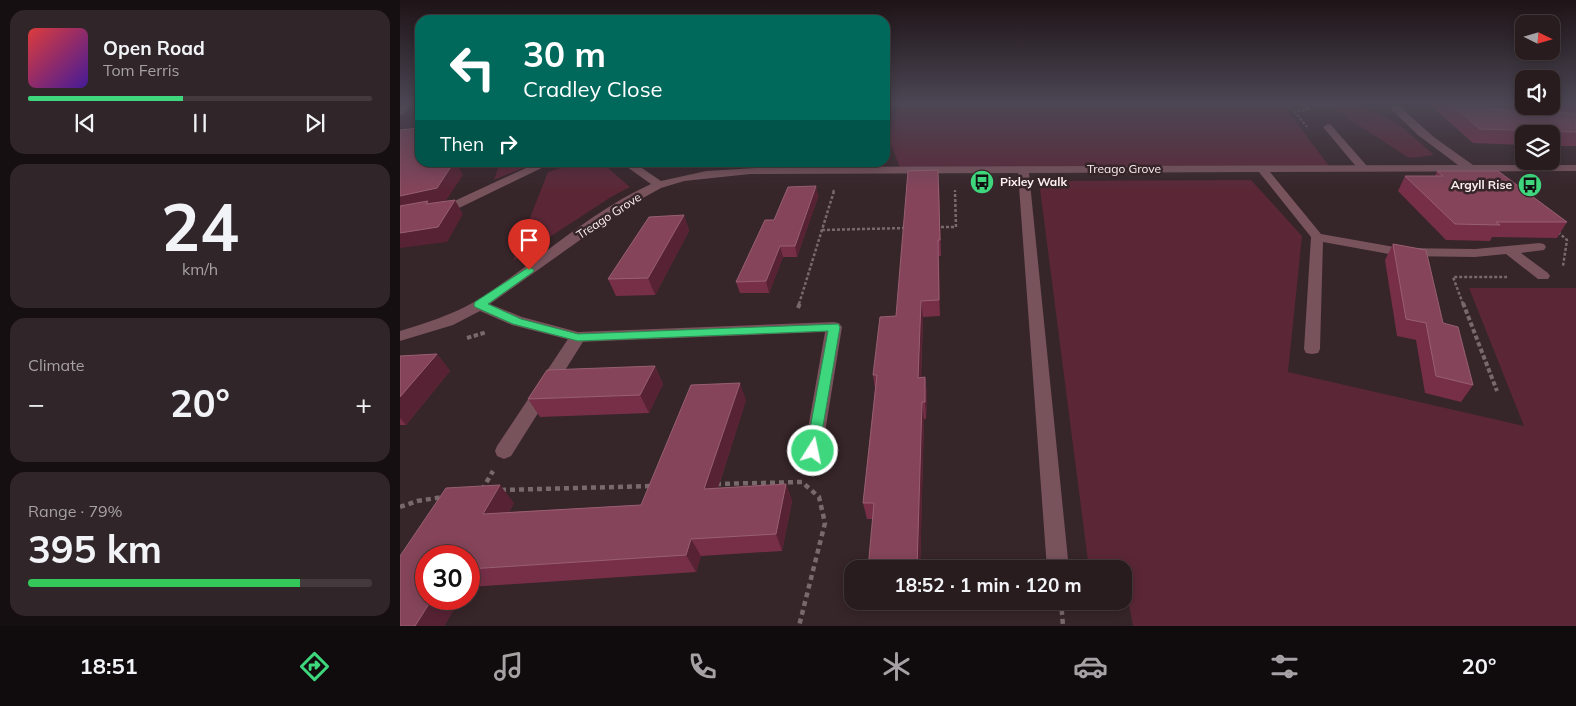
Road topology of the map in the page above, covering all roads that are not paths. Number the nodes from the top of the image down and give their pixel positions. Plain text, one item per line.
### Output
1 (1332, 132) edge
2 (1420, 132) edge
3 (538, 167) edge
4 (633, 167) edge
5 (1262, 168) junction
6 (1363, 168) junction
7 (1470, 168) junction
8 (1576, 168) edge
9 (1023, 169) junction
10 (660, 185) junction
11 (400, 216) edge
12 (1317, 238) junction
13 (1539, 247) dead end
14 (1509, 250) junction
15 (1543, 276) dead end
16 (479, 305) junction
17 (400, 336) edge
18 (578, 338) junction
19 (1312, 349) dead end
20 (504, 451) dead end
21 (813, 451) dead end
22 (1057, 560) edge

1 - 6 street
2 - 7 street
3 - 11 street
4 - 10 street
5 - 6 street, Treago Grove
5 - 9 street, Treago Grove
5 - 12 street
6 - 7 street, Treago Grove
7 - 8 street, Treago Grove
9 - 10 street, Treago Grove
9 - 22 street
10 - 16 street, Treago Grove
12 - 14 street
12 - 19 street
13 - 14 street
14 - 15 street
16 - 17 street, Treago Grove
16 - 18 street
18 - 20 street
18 - 21 street

